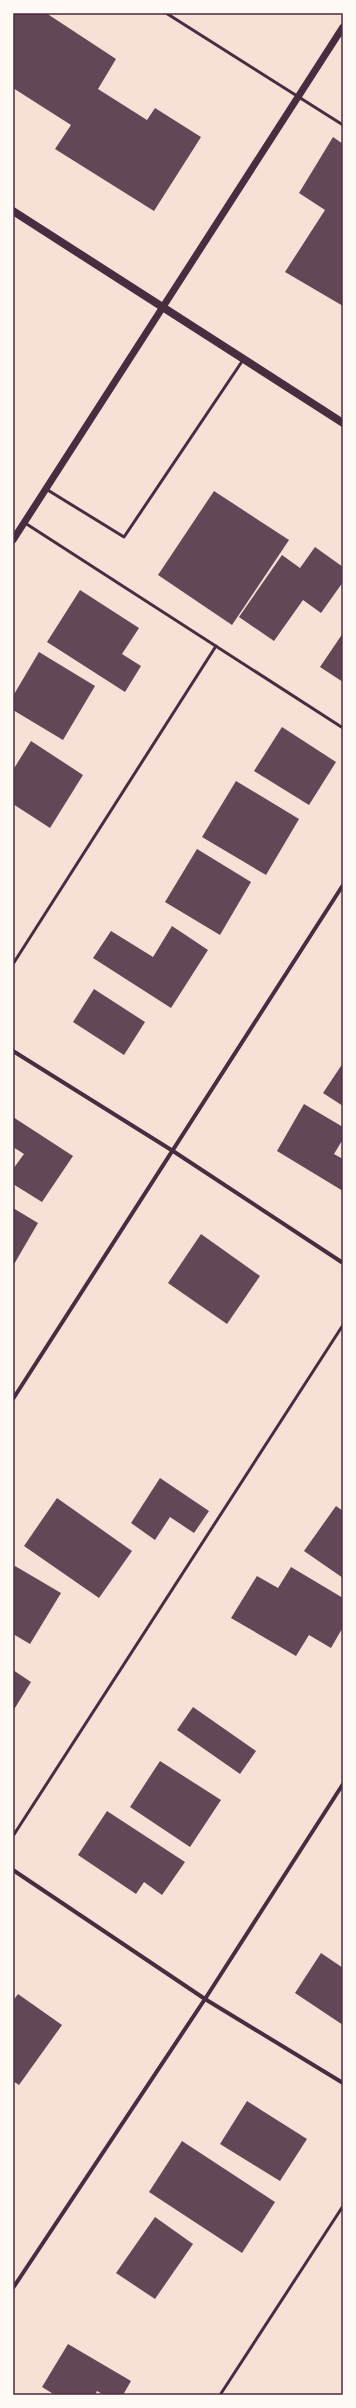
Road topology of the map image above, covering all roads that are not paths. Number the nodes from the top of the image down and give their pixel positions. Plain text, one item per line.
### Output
1 (166, 13) edge
2 (343, 27) edge
3 (299, 97) junction
4 (343, 125) edge
5 (13, 211) edge
6 (164, 308) junction
7 (243, 359) junction
8 (343, 423) edge
9 (46, 489) junction
10 (24, 523) junction
11 (13, 540) edge
12 (216, 646) junction
13 (343, 728) edge
14 (343, 885) edge
15 (13, 964) edge
16 (13, 1051) edge
17 (173, 1151) junction
18 (343, 1263) edge
19 (343, 1325) edge
20 (13, 1399) edge
21 (343, 1784) edge
22 (13, 1836) edge
23 (13, 1870) edge
24 (205, 1999) junction
25 (343, 2084) edge
26 (343, 2206) edge
27 (13, 2288) edge
28 (220, 2395) edge

1 - 3 lane
2 - 3 street
3 - 4 lane
3 - 6 street
5 - 6 main road
6 - 7 main road
6 - 9 street
7 - 8 main road
7 - 9 lane
9 - 10 street
10 - 11 street
10 - 12 lane
12 - 13 lane
12 - 15 lane
14 - 17 street
16 - 17 street
17 - 18 street
17 - 20 street
19 - 22 lane
21 - 24 street
23 - 24 street
24 - 25 street
24 - 27 street
26 - 28 lane

